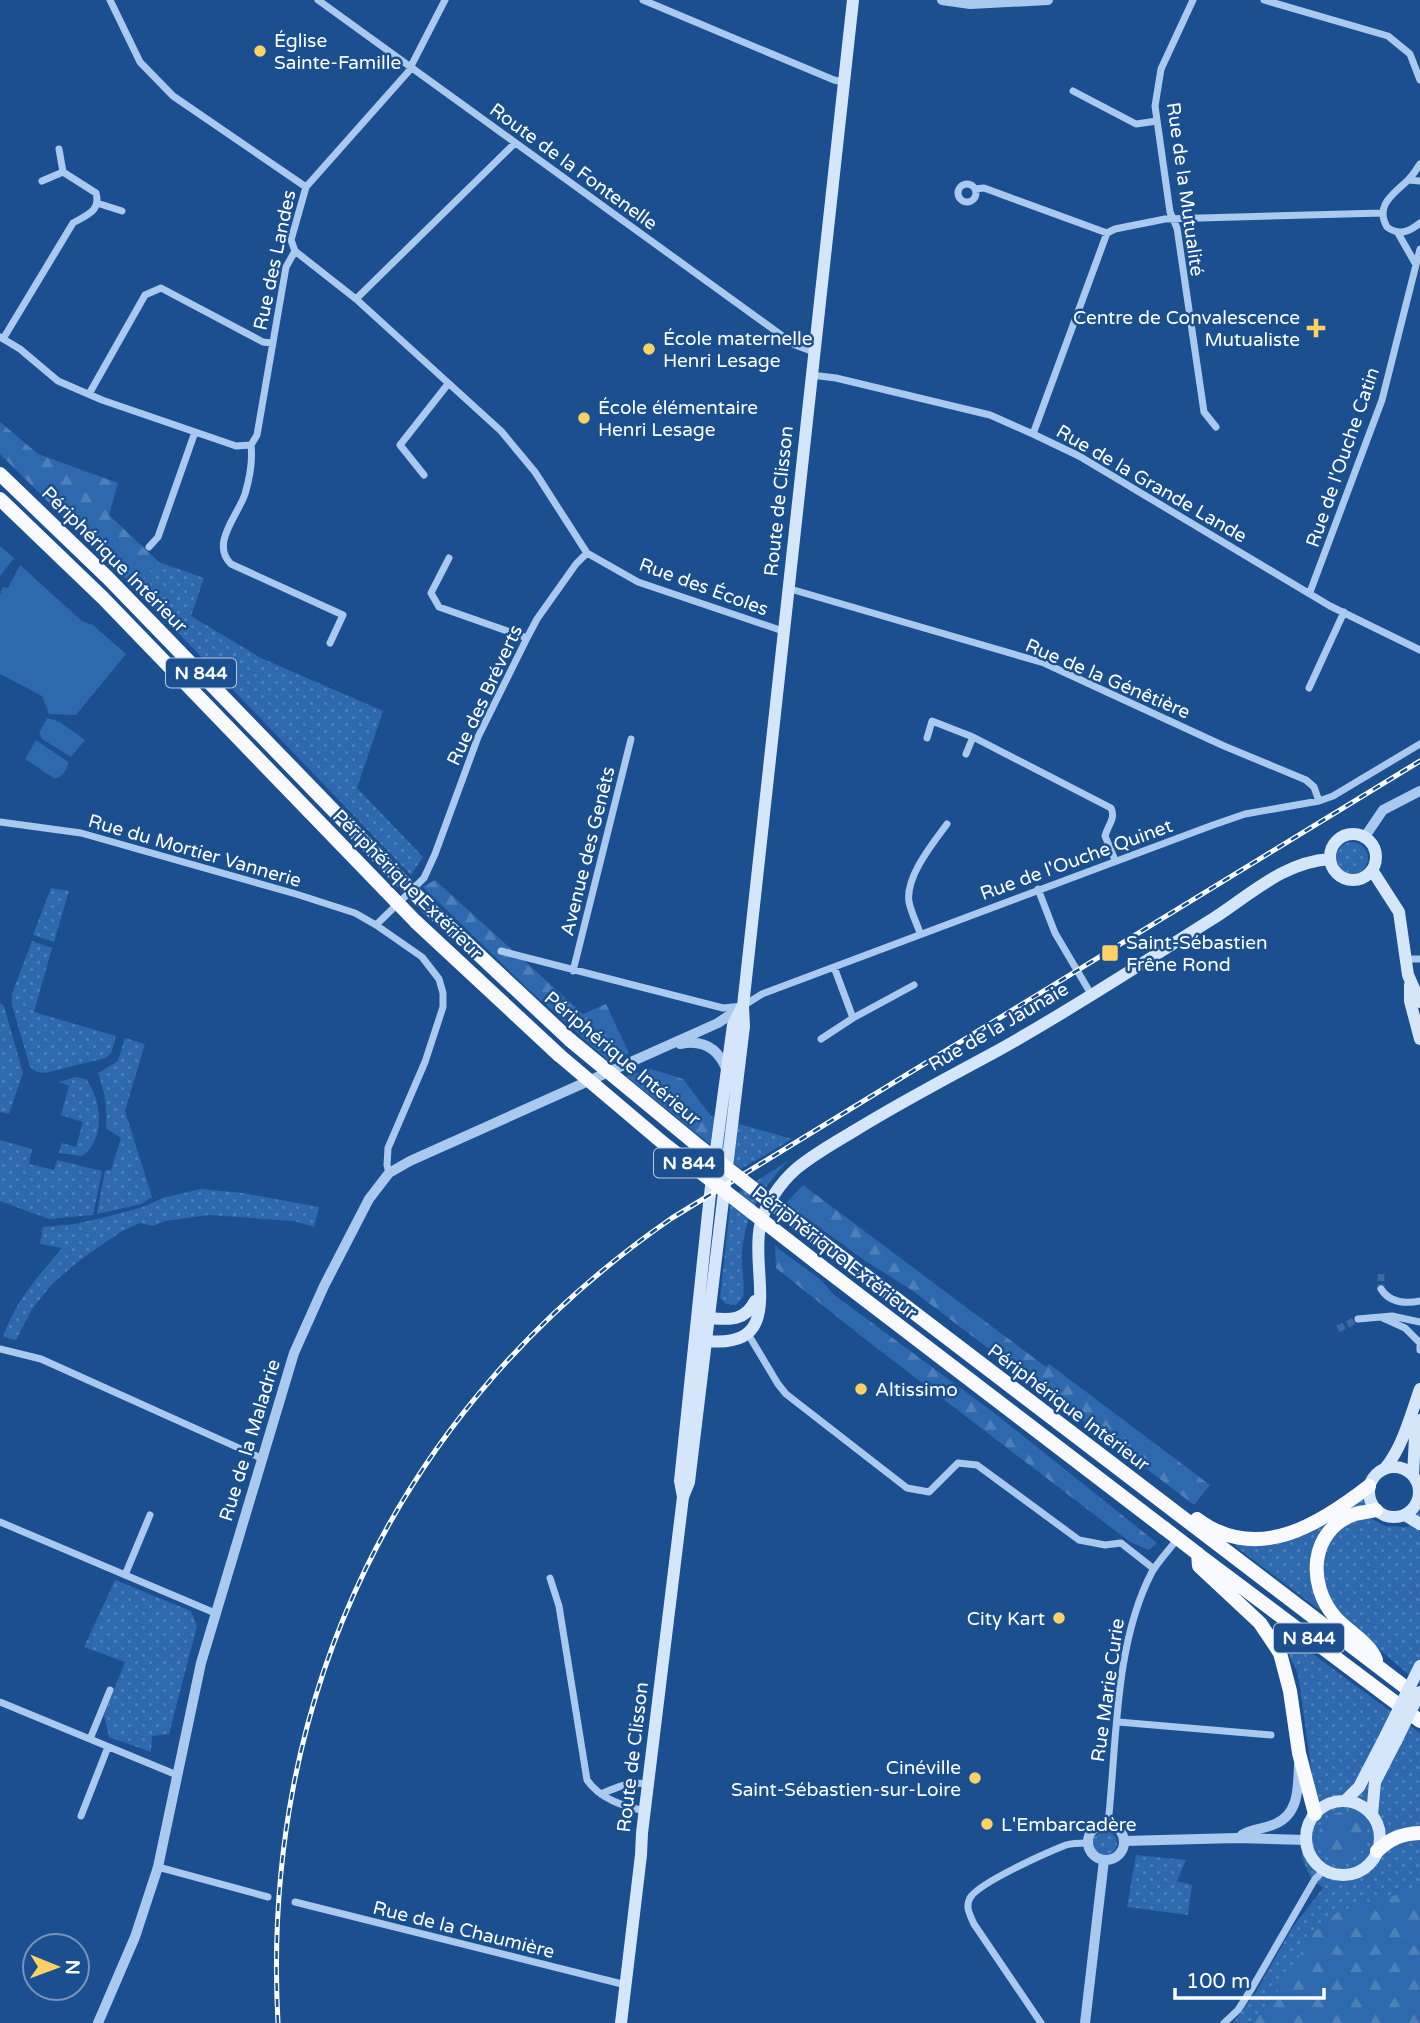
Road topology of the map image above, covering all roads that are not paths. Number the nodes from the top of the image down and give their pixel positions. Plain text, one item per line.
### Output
1 (110, 0) edge
2 (318, 0) edge
3 (445, 0) edge
4 (643, 0) edge
5 (853, 0) edge
6 (942, 0) edge
7 (1048, 0) edge
8 (1193, 0) edge
9 (1264, 0) edge
10 (411, 68) junction
11 (1420, 80) edge
12 (844, 82) junction
13 (1073, 91) dead end
14 (1157, 121) junction
15 (515, 143) junction
16 (59, 149) dead end
17 (1420, 164) edge
18 (63, 172) junction
19 (1409, 180) junction
20 (1420, 180) edge
21 (42, 181) dead end
22 (306, 187) junction
23 (975, 189) dead end
24 (97, 203) junction
25 (122, 211) dead end
26 (1382, 213) junction
27 (1172, 219) junction
28 (1420, 223) edge
29 (1107, 233) junction
30 (1398, 233) junction
31 (1420, 249) edge
32 (295, 251) junction
33 (1415, 263) junction
34 (356, 299) junction
35 (1, 338) edge
36 (272, 343) junction
37 (814, 352) junction
38 (811, 375) junction
39 (448, 384) junction
40 (89, 394) junction
41 (1216, 427) dead end
42 (195, 432) junction
43 (1033, 434) junction
44 (251, 445) junction
45 (0, 474) edge
46 (425, 475) dead end
47 (0, 499) edge
48 (149, 547) dead end
49 (587, 553) junction
50 (449, 558) dead end
51 (787, 588) junction
52 (1310, 592) junction
53 (1344, 612) junction
54 (783, 631) junction
55 (527, 638) junction
56 (330, 643) dead end
57 (1420, 650) edge
58 (1309, 688) dead end
59 (973, 737) junction
60 (927, 738) dead end
61 (631, 739) dead end
62 (1420, 744) edge
63 (966, 754) dead end
64 (1420, 791) edge
65 (1320, 801) junction
66 (0, 822) edge
67 (947, 824) dead end
68 (1364, 838) junction
69 (1330, 859) junction
70 (1115, 860) junction
71 (1372, 870) junction
72 (1038, 889) junction
73 (376, 925) junction
74 (920, 933) junction
75 (501, 951) dead end
76 (1406, 959) junction
77 (1420, 959) edge
78 (834, 967) junction
79 (573, 971) junction
80 (1410, 981) junction
81 (914, 985) dead end
82 (1091, 994) junction
83 (1420, 1002) edge
84 (743, 1006) junction
85 (853, 1018) junction
86 (821, 1039) dead end
87 (1420, 1039) edge
88 (664, 1048) junction
89 (727, 1073) junction
90 (389, 1173) junction
91 (707, 1224) junction
92 (760, 1285) junction
93 (1381, 1289) dead end
94 (755, 1301) junction
95 (1420, 1301) edge
96 (1379, 1316) junction
97 (1358, 1319) tunnel mouth
98 (1420, 1322) edge
99 (707, 1323) junction
100 (748, 1334) junction
101 (702, 1342) junction
102 (0, 1349) edge
103 (1420, 1350) edge
104 (1420, 1389) edge
105 (1420, 1420) edge
106 (261, 1458) junction
107 (1386, 1467) junction
108 (1413, 1475) junction
109 (1369, 1486) junction
110 (1419, 1500) edge
111 (1376, 1510) junction
112 (150, 1515) dead end
113 (1405, 1515) junction
114 (0, 1522) edge
115 (1420, 1524) edge
116 (1205, 1530) junction
117 (1182, 1533) dead end
118 (1198, 1554) junction
119 (1154, 1569) junction
120 (125, 1575) junction
121 (550, 1578) dead end
122 (215, 1613) junction
123 (1420, 1666) edge
124 (1378, 1668) junction
125 (110, 1690) dead end
126 (1420, 1692) edge
127 (1420, 1699) edge
128 (0, 1702) edge
129 (1420, 1721) edge
130 (1118, 1722) junction
131 (1271, 1735) dead end
132 (1391, 1738) junction
133 (90, 1739) junction
134 (108, 1747) junction
135 (1299, 1753) junction
136 (177, 1774) junction
137 (648, 1784) junction
138 (601, 1794) junction
139 (1345, 1801) junction
140 (645, 1811) junction
141 (1315, 1814) junction
142 (1371, 1815) junction
143 (80, 1816) dead end
144 (1108, 1824) junction
145 (1420, 1833) edge
146 (1237, 1838) junction
147 (1306, 1840) junction
148 (1124, 1841) junction
149 (1087, 1843) junction
150 (1377, 1851) junction
151 (1104, 1860) junction
152 (158, 1867) junction
153 (1324, 1870) junction
154 (268, 1897) dead end
155 (295, 1902) dead end
156 (626, 1985) junction
157 (98, 2023) edge
158 (621, 2023) edge
159 (1041, 2023) edge
160 (1086, 2023) edge
161 (1224, 2023) edge

1 - 22 street
2 - 10 street, Route de la Fontenelle
3 - 10 street, Rue des Landes
4 - 12 street
5 - 12 main road, Route de Clisson
6 - 7 street
8 - 14 street, Rue de la Mutualité
9 - 11 street
10 - 15 street, Route de la Fontenelle
10 - 22 street, Rue des Landes
12 - 37 main road, Route de Clisson
13 - 14 street
14 - 27 street, Rue de la Mutualité
15 - 34 street
15 - 37 street, Route de la Fontenelle
16 - 18 street
17 - 19 street
18 - 21 street
18 - 24 street
19 - 20 street
19 - 26 street
22 - 32 street, Rue des Landes
23 - 29 street
24 - 25 street
24 - 35 street
26 - 27 street
26 - 30 street
27 - 29 street
27 - 41 street, Rue de la Mutualité
28 - 30 street
29 - 43 street
30 - 33 street
31 - 33 street, Rue de l'Ouche Catin
32 - 34 street, Rue des Écoles
32 - 36 street, Rue des Landes
33 - 52 street, Rue de l'Ouche Catin
34 - 39 street, Rue des Écoles
35 - 40 street
36 - 40 street
36 - 44 street, Rue des Landes
37 - 38 main road, Route de Clisson
38 - 43 street, Rue de la Grande Lande
38 - 51 main road, Route de Clisson
39 - 46 street
39 - 49 street, Rue des Écoles
40 - 42 street
42 - 44 street
42 - 48 street
43 - 52 street, Rue de la Grande Lande
44 - 56 street, Rue des Landes
45 - 116 highway, Périphérique Intérieur / N 844, bridge
47 - 118 highway, Périphérique Extérieur / N 844, bridge
49 - 54 street, Rue des Écoles
49 - 55 street, Rue des Bréverts
50 - 55 street
51 - 54 main road, Route de Clisson
51 - 65 street, Rue de la Génêtière
52 - 53 street, Rue de la Grande Lande
53 - 57 street, Rue de la Grande Lande
53 - 58 street
54 - 84 main road, Route de Clisson
55 - 73 street, Rue des Bréverts
59 - 60 street
59 - 63 street
59 - 70 street
61 - 79 street, Avenue des Genêts
62 - 65 street, Rue de l'Ouche Quinet
64 - 68 street
65 - 70 street, Rue de l'Ouche Quinet
66 - 73 street, Rue du Mortier Vannerie
67 - 74 street
68 - 69 main road
68 - 71 main road
69 - 71 main road
69 - 82 main road, Rue de la Jaunaie
70 - 72 street, Rue de l'Ouche Quinet
71 - 76 main road
72 - 74 street, Rue de l'Ouche Quinet
72 - 82 street
73 - 90 street, Rue du Mortier Vannerie
74 - 78 street, Rue de l'Ouche Quinet
75 - 79 street
76 - 77 street
76 - 80 main road
78 - 84 street, Rue de l'Ouche Quinet
78 - 85 street
79 - 84 street
80 - 83 main road
80 - 87 main road
81 - 85 street
82 - 92 main road, Rue de la Jaunaie
84 - 88 street, Rue de la Maladrie
84 - 89 main road, Route de Clisson
84 - 99 main road, Route de Clisson
85 - 86 street
88 - 89 street, Rue de la Maladrie
88 - 90 street, Rue de la Maladrie
89 - 91 main road, Route de Clisson
90 - 106 street, Rue de la Maladrie
91 - 99 main road, Route de Clisson
91 - 101 main road, Route de Clisson
92 - 94 main road, Rue de la Jaunaie
92 - 100 main road, Rue de la Jaunaie
93 - 95 street
94 - 99 main road
94 - 100 main road, Rue de la Jaunaie
96 - 97 street
96 - 98 street
96 - 103 street
99 - 101 main road, Route de Clisson
100 - 101 main road
100 - 119 street
101 - 137 main road, Route de Clisson
102 - 106 street
104 - 107 main road
105 - 108 main road
106 - 122 street, Rue de la Maladrie
107 - 108 main road
107 - 109 main road
108 - 110 main road
109 - 111 main road
109 - 116 highway
110 - 113 main road
111 - 113 main road
111 - 124 highway
112 - 120 street
113 - 115 main road
114 - 120 street
116 - 124 highway, N 844
117 - 119 street, Rue Marie Curie
118 - 129 highway, Périphérique Extérieur / N 844
118 - 135 highway
119 - 130 street, Rue Marie Curie
120 - 122 street
121 - 138 street
122 - 136 street, Rue de la Maladrie
123 - 132 main road, bridge
124 - 127 highway, N 844
125 - 133 street
126 - 132 main road, bridge
128 - 133 street
130 - 131 street
130 - 144 street, Rue Marie Curie
132 - 139 main road
132 - 142 main road
133 - 134 street
134 - 136 street
134 - 143 street
135 - 141 highway
135 - 146 street
136 - 152 street, Rue de la Maladrie
137 - 138 street
137 - 140 main road, Route de Clisson
138 - 140 street
139 - 141 main road
139 - 142 main road
140 - 156 main road, Route de Clisson
141 - 147 main road
142 - 150 main road
144 - 148 street
144 - 149 street
145 - 150 highway
146 - 147 street
146 - 148 street
147 - 153 main road
148 - 151 street
149 - 151 street
149 - 159 street
150 - 153 main road
151 - 160 street
152 - 154 street
152 - 157 street, Rue de la Maladrie
153 - 161 street
155 - 156 street, Rue de la Chaumière
156 - 158 main road, Route de Clisson

